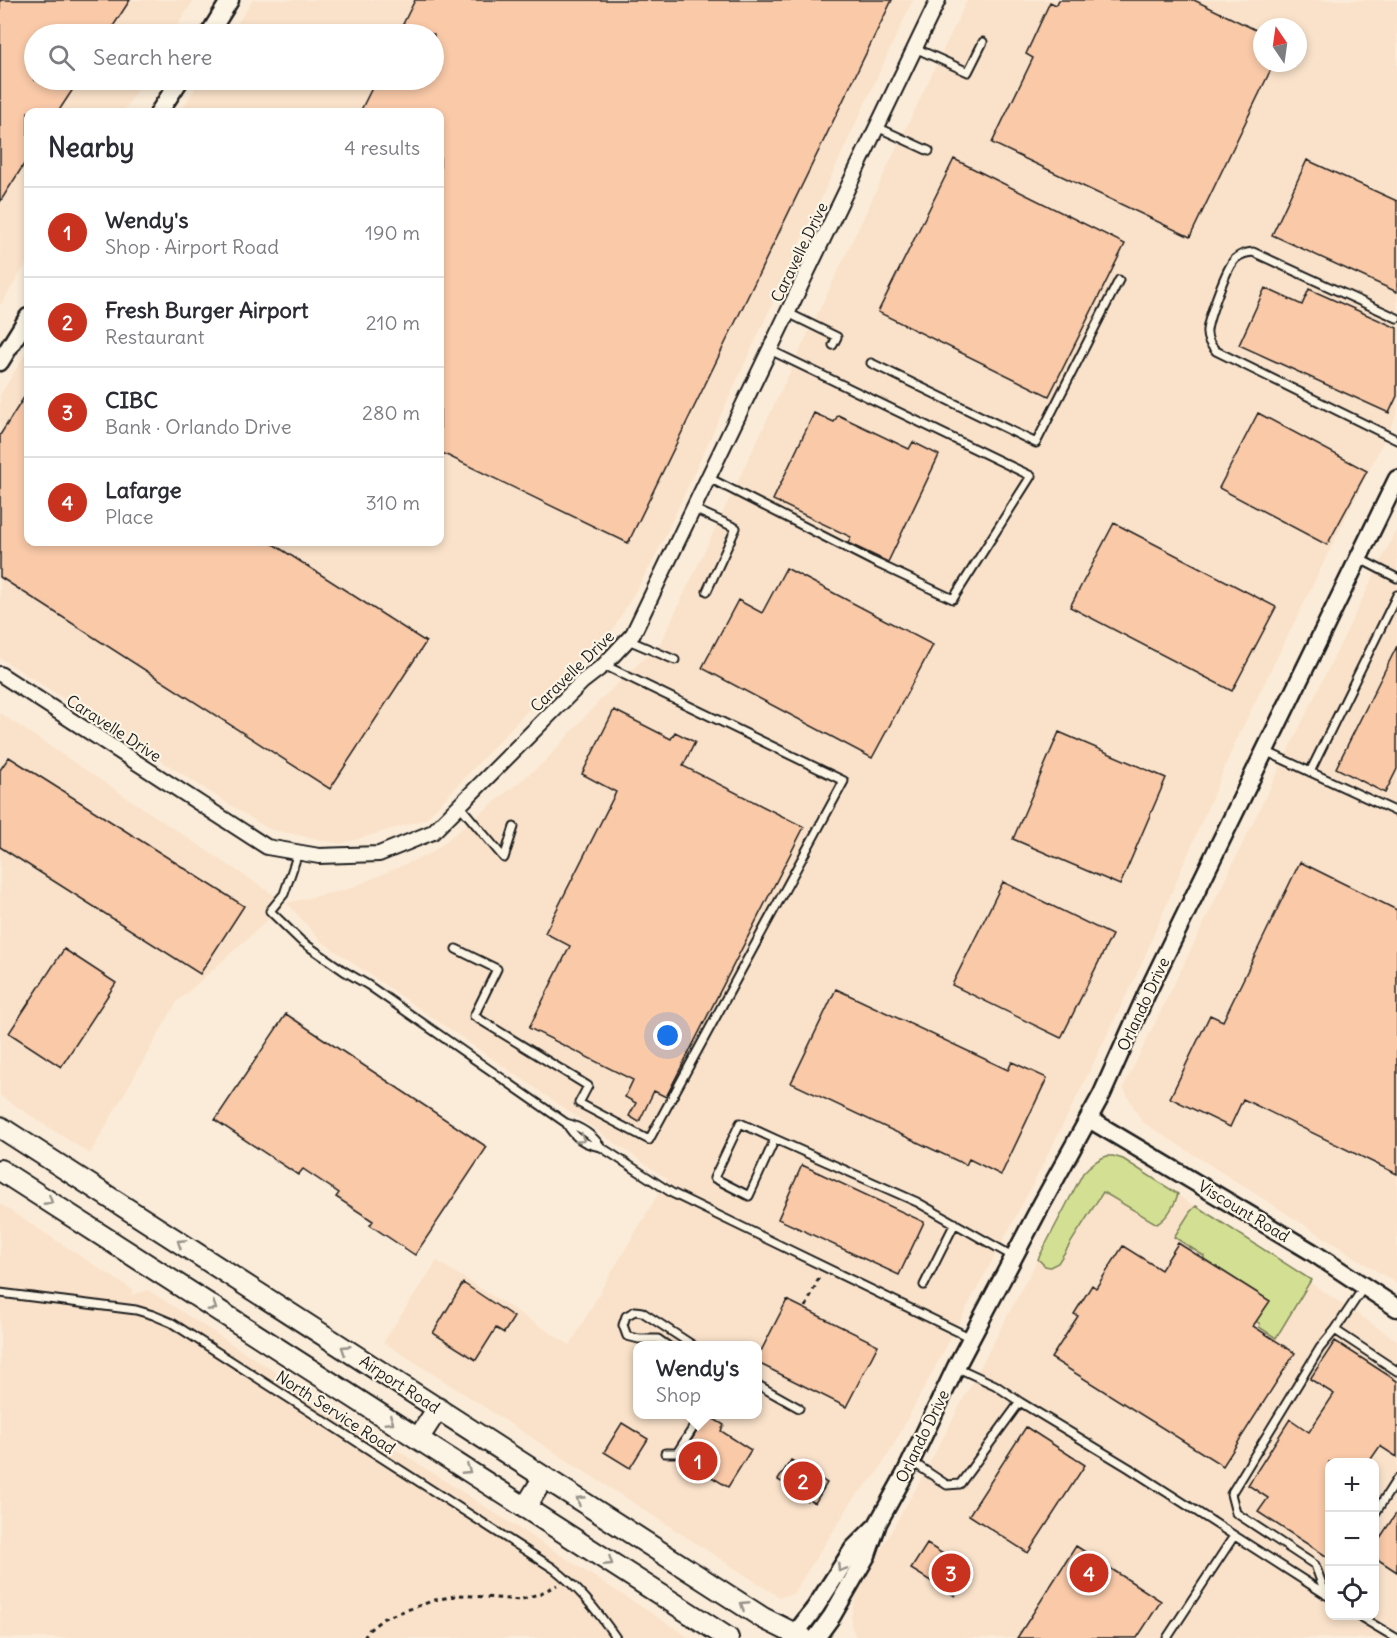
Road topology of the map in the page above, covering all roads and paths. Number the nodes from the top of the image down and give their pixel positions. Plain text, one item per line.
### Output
1 (230, 0) edge
2 (938, 0) edge
3 (215, 24) edge
4 (983, 42) dead end
5 (915, 48) junction
6 (173, 90) edge
7 (162, 108) edge
8 (877, 127) junction
9 (929, 151) dead end
10 (1119, 280) dead end
11 (788, 313) junction
12 (1397, 318) edge
13 (24, 323) edge
14 (833, 345) dead end
15 (770, 350) junction
16 (0, 362) edge
17 (871, 363) dead end
18 (1397, 440) edge
19 (709, 477) junction
20 (1397, 479) edge
21 (694, 509) junction
22 (1358, 558) junction
23 (1397, 578) edge
24 (707, 591) dead end
25 (1397, 596) edge
26 (628, 640) junction
27 (675, 660) dead end
28 (604, 665) junction
29 (0, 674) edge
30 (1265, 751) junction
31 (1310, 772) junction
32 (459, 805) junction
33 (1397, 812) edge
34 (514, 827) dead end
35 (298, 853) junction
36 (456, 949) dead end
37 (1089, 1119) junction
38 (0, 1127) edge
39 (774, 1139) junction
40 (0, 1170) edge
41 (955, 1223) junction
42 (1014, 1257) junction
43 (824, 1266) junction
44 (924, 1285) dead end
45 (1364, 1286) junction
46 (0, 1293) edge
47 (806, 1307) dead end
48 (1397, 1308) edge
49 (1335, 1330) junction
50 (971, 1338) junction
51 (661, 1341) edge
52 (686, 1341) edge
53 (956, 1366) junction
54 (1397, 1371) edge
55 (762, 1387) edge
56 (1020, 1402) junction
57 (438, 1408) junction
58 (800, 1408) dead end
59 (699, 1419) edge
60 (418, 1438) junction
61 (665, 1453) dead end
62 (911, 1461) junction
63 (544, 1477) junction
64 (1397, 1480) edge
65 (525, 1508) junction
66 (1376, 1512) edge
67 (878, 1523) junction
68 (1234, 1536) junction
69 (568, 1579) junction
70 (1325, 1587) edge
71 (1325, 1592) edge
72 (1366, 1620) edge
73 (797, 1637) edge
74 (364, 1638) edge
75 (616, 1638) edge
76 (728, 1638) edge
77 (816, 1638) edge
78 (1167, 1638) edge
79 (1396, 1638) edge

1 - 3 street
2 - 5 street, Caravelle Drive
4 - 5 lane
5 - 8 street, Caravelle Drive
6 - 7 street
8 - 9 lane
8 - 11 street, Caravelle Drive
10 - 17 lane
11 - 14 lane
11 - 15 street, Caravelle Drive
12 - 18 lane
13 - 16 street
15 - 19 street, Caravelle Drive
15 - 19 lane
19 - 21 street, Caravelle Drive
20 - 22 street, Orlando Drive
21 - 24 lane
21 - 26 street, Caravelle Drive
22 - 23 lane
22 - 30 street, Orlando Drive
25 - 31 lane
26 - 27 lane
26 - 28 street, Caravelle Drive
28 - 32 street, Caravelle Drive
28 - 36 lane
29 - 35 street, Caravelle Drive
30 - 31 lane
30 - 37 street, Orlando Drive
31 - 33 lane
32 - 34 lane
32 - 35 street, Caravelle Drive
35 - 43 lane
37 - 42 street, Orlando Drive
37 - 45 street, Viscount Road
57 -> 38 main road, Airport Road
39 - 39 lane
39 - 41 lane
40 -> 60 main road
41 - 42 lane
41 - 44 lane
42 - 50 street, Orlando Drive
43 - 47 path
43 - 50 lane
45 - 48 street, Viscount Road
45 - 49 lane
46 - 69 lane, North Service Road
49 - 54 lane
49 - 70 lane
50 - 53 street, Orlando Drive
51 - 52 lane
53 - 56 lane
53 - 62 street, Orlando Drive
55 - 58 lane
56 - 62 lane
56 - 68 lane
57 - 60 main road
57 - 63 main road, Airport Road
59 - 61 lane
60 -> 65 main road
62 - 67 street, Orlando Drive
63 - 65 main road
73 -> 63 main road, Airport Road
64 - 66 lane
65 -> 76 main road
67 -> 73 street, Orlando Drive
67 - 77 street, Orlando Drive
68 - 71 lane
68 - 78 lane
69 - 74 path
69 - 75 lane, North Service Road
72 - 79 lane

